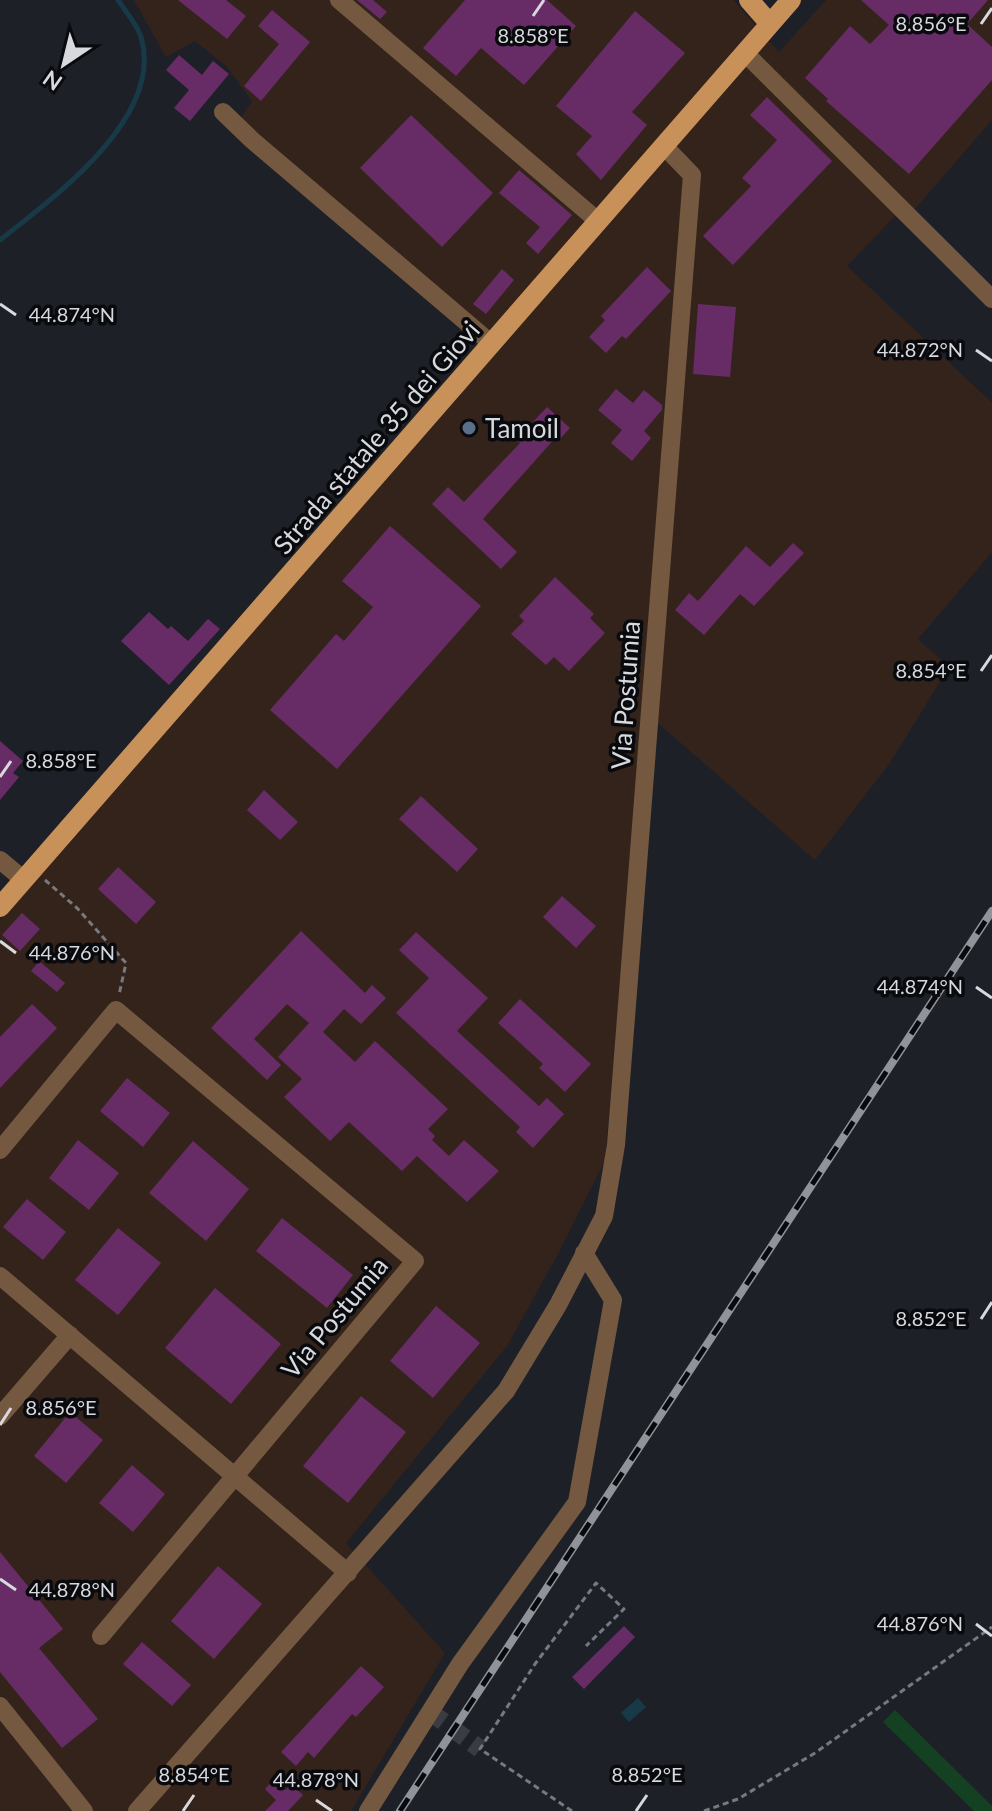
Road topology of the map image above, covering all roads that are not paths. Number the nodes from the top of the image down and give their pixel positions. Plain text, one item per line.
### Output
1 (339, 0) edge
2 (749, 0) edge
3 (791, 0) edge
4 (770, 24) junction
5 (745, 53) junction
6 (223, 112) dead end
7 (664, 146) junction
8 (598, 221) junction
9 (992, 299) edge
10 (492, 344) junction
11 (0, 860) edge
12 (24, 880) junction
13 (0, 907) edge
14 (0, 1150) edge
15 (584, 1253) junction
16 (0, 1276) edge
17 (70, 1335) junction
18 (0, 1416) edge
19 (234, 1476) junction
20 (348, 1573) junction
21 (101, 1636) dead end
22 (0, 1706) edge
23 (84, 1811) edge
24 (137, 1811) edge
25 (368, 1811) edge

1 - 8 street
2 - 4 main road
3 - 4 main road, Strada statale 35 dei Giovi
4 - 5 main road, Strada statale 35 dei Giovi
5 - 7 main road, Strada statale 35 dei Giovi
5 - 9 street
6 - 10 street
7 - 8 main road, Strada statale 35 dei Giovi
7 - 15 street, Via Postumia
8 - 10 main road, Strada statale 35 dei Giovi
10 - 12 main road, Strada statale 35 dei Giovi
11 - 12 street
12 - 13 main road, Strada statale 35 dei Giovi
14 - 19 street, Via Postumia
15 - 20 street, Via Postumia
15 - 25 street
16 - 17 street
17 - 18 street
17 - 19 street
19 - 20 street
19 - 21 street, Via Postumia
20 - 24 street, Via Postumia
22 - 23 street

